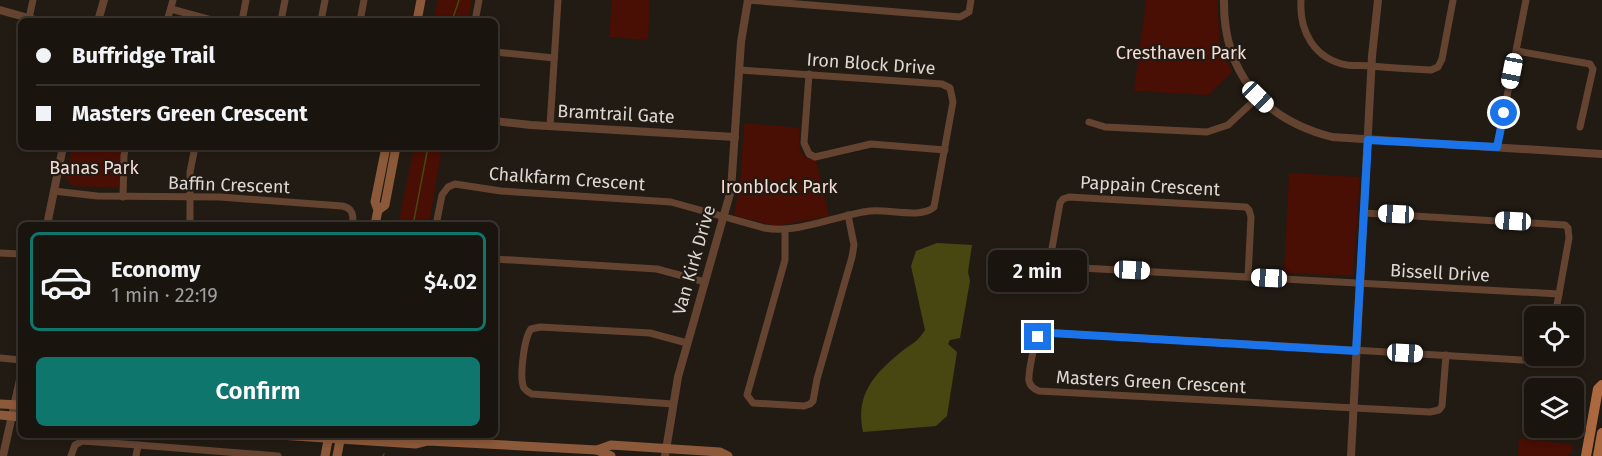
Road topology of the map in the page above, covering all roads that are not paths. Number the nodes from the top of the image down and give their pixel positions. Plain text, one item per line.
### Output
1 (33, 0) edge
2 (104, 0) edge
3 (173, 0) edge
4 (246, 0) edge
5 (285, 0) edge
6 (324, 0) edge
7 (364, 0) edge
8 (421, 0) edge
9 (479, 0) edge
10 (558, 0) edge
11 (748, 0) edge
12 (971, 0) edge
13 (1224, 0) edge
14 (1301, 0) edge
15 (1378, 0) edge
16 (1453, 0) edge
17 (1526, 0) edge
18 (171, 9) junction
19 (0, 10) edge
20 (28, 18) joint
21 (99, 18) edge
22 (169, 18) edge
23 (204, 18) edge
24 (243, 18) edge
25 (282, 18) edge
26 (321, 18) edge
27 (361, 18) edge
28 (418, 18) edge
29 (476, 18) edge
30 (1517, 51) junction
31 (498, 52) edge
32 (554, 58) junction
33 (1372, 66) junction
34 (740, 70) junction
35 (809, 74) junction
36 (1258, 97) junction
37 (498, 121) edge
38 (1089, 122) dead end
39 (550, 126) junction
40 (1580, 127) dead end
41 (735, 137) junction
42 (1368, 140) junction
43 (1497, 147) junction
44 (62, 150) edge
45 (125, 150) edge
46 (194, 150) edge
47 (385, 150) edge
48 (395, 150) edge
49 (945, 150) junction
50 (1602, 154) edge
51 (54, 191) junction
52 (123, 196) junction
53 (190, 196) junction
54 (378, 210) junction
55 (1364, 213) junction
56 (848, 215) junction
57 (724, 217) junction
58 (48, 222) edge
59 (190, 222) edge
60 (353, 222) edge
61 (376, 222) edge
62 (437, 222) edge
63 (785, 230) junction
64 (0, 253) edge
65 (18, 254) edge
66 (498, 260) edge
67 (1248, 277) junction
68 (705, 282) junction
69 (1360, 283) junction
70 (1559, 294) junction
71 (1557, 306) edge
72 (687, 343) junction
73 (1356, 351) junction
74 (1446, 355) junction
75 (0, 358) edge
76 (18, 360) edge
77 (1524, 360) edge
78 (1602, 385) edge
79 (0, 404) edge
80 (674, 404) junction
81 (18, 405) edge
82 (1353, 408) junction
83 (0, 415) edge
84 (16, 416) edge
85 (1602, 433) edge
86 (329, 438) edge
87 (340, 438) edge
88 (351, 438) edge
89 (425, 438) edge
90 (138, 445) junction
91 (597, 450) junction
92 (666, 452) edge
93 (200, 453) edge
94 (3, 456) edge
95 (71, 456) edge
96 (136, 456) edge
97 (278, 456) edge
98 (325, 456) edge
99 (337, 456) edge
100 (611, 456) edge
101 (728, 456) edge
102 (1351, 456) edge
103 (1586, 456) edge
104 (1598, 456) edge

1 - 20 street
2 - 21 street
3 - 18 street
4 - 24 street
5 - 25 street
6 - 26 street
7 - 27 street
8 - 28 main road
9 - 29 street
10 - 32 street
11 - 12 street
11 - 34 street, Van Kirk Drive
13 - 36 street
14 - 33 street
15 - 33 street
16 - 33 street
17 - 30 street
18 - 22 street
18 - 23 street
19 - 20 street
30 - 40 street
30 - 43 street
31 - 32 street
32 - 39 street
33 - 42 street
34 - 35 street, Iron Block Drive
34 - 41 street, Van Kirk Drive
35 - 49 street, Iron Block Drive
35 - 49 street
36 - 38 street
36 - 42 street
37 - 39 street, Bramtrail Gate
39 - 41 street, Bramtrail Gate
41 - 57 street, Van Kirk Drive
42 - 43 street
42 - 55 street
43 - 50 street
44 - 51 street
45 - 52 street
46 - 53 street
47 - 54 main road
48 - 54 main road
49 - 56 street, Iron Block Drive
51 - 52 street, Baffin Crescent
51 - 58 street
52 - 53 street, Baffin Crescent
53 - 59 street
53 - 60 street, Baffin Crescent
54 - 61 main road
55 - 69 street
55 - 70 street
56 - 63 street, Iron Block Drive
56 - 63 street
57 - 62 street, Chalkfarm Crescent
57 - 63 street, Iron Block Drive
57 - 68 street, Van Kirk Drive
64 - 65 street
66 - 68 street
67 - 67 street, Pappain Crescent
67 - 69 street, Bissell Drive
68 - 72 street, Van Kirk Drive
69 - 70 street, Bissell Drive
69 - 73 street
70 - 71 street
72 - 80 street, Van Kirk Drive
72 - 80 street
73 - 74 street, Masters Green Crescent
73 - 82 street
73 - 82 street, Masters Green Crescent
74 - 77 street, Masters Green Crescent
74 - 82 street, Masters Green Crescent
75 - 76 street
78 - 103 main road
79 - 81 main road
80 - 92 street, Van Kirk Drive
81 - 84 street
82 - 102 street
83 - 84 main road
84 - 94 street
85 - 104 main road
86 - 98 main road
87 - 99 main road
88 - 89 main road
89 - 91 main road
90 - 93 street
90 - 95 street
90 - 96 street
91 - 92 main road
91 - 100 main road
92 - 101 main road
93 - 97 street

